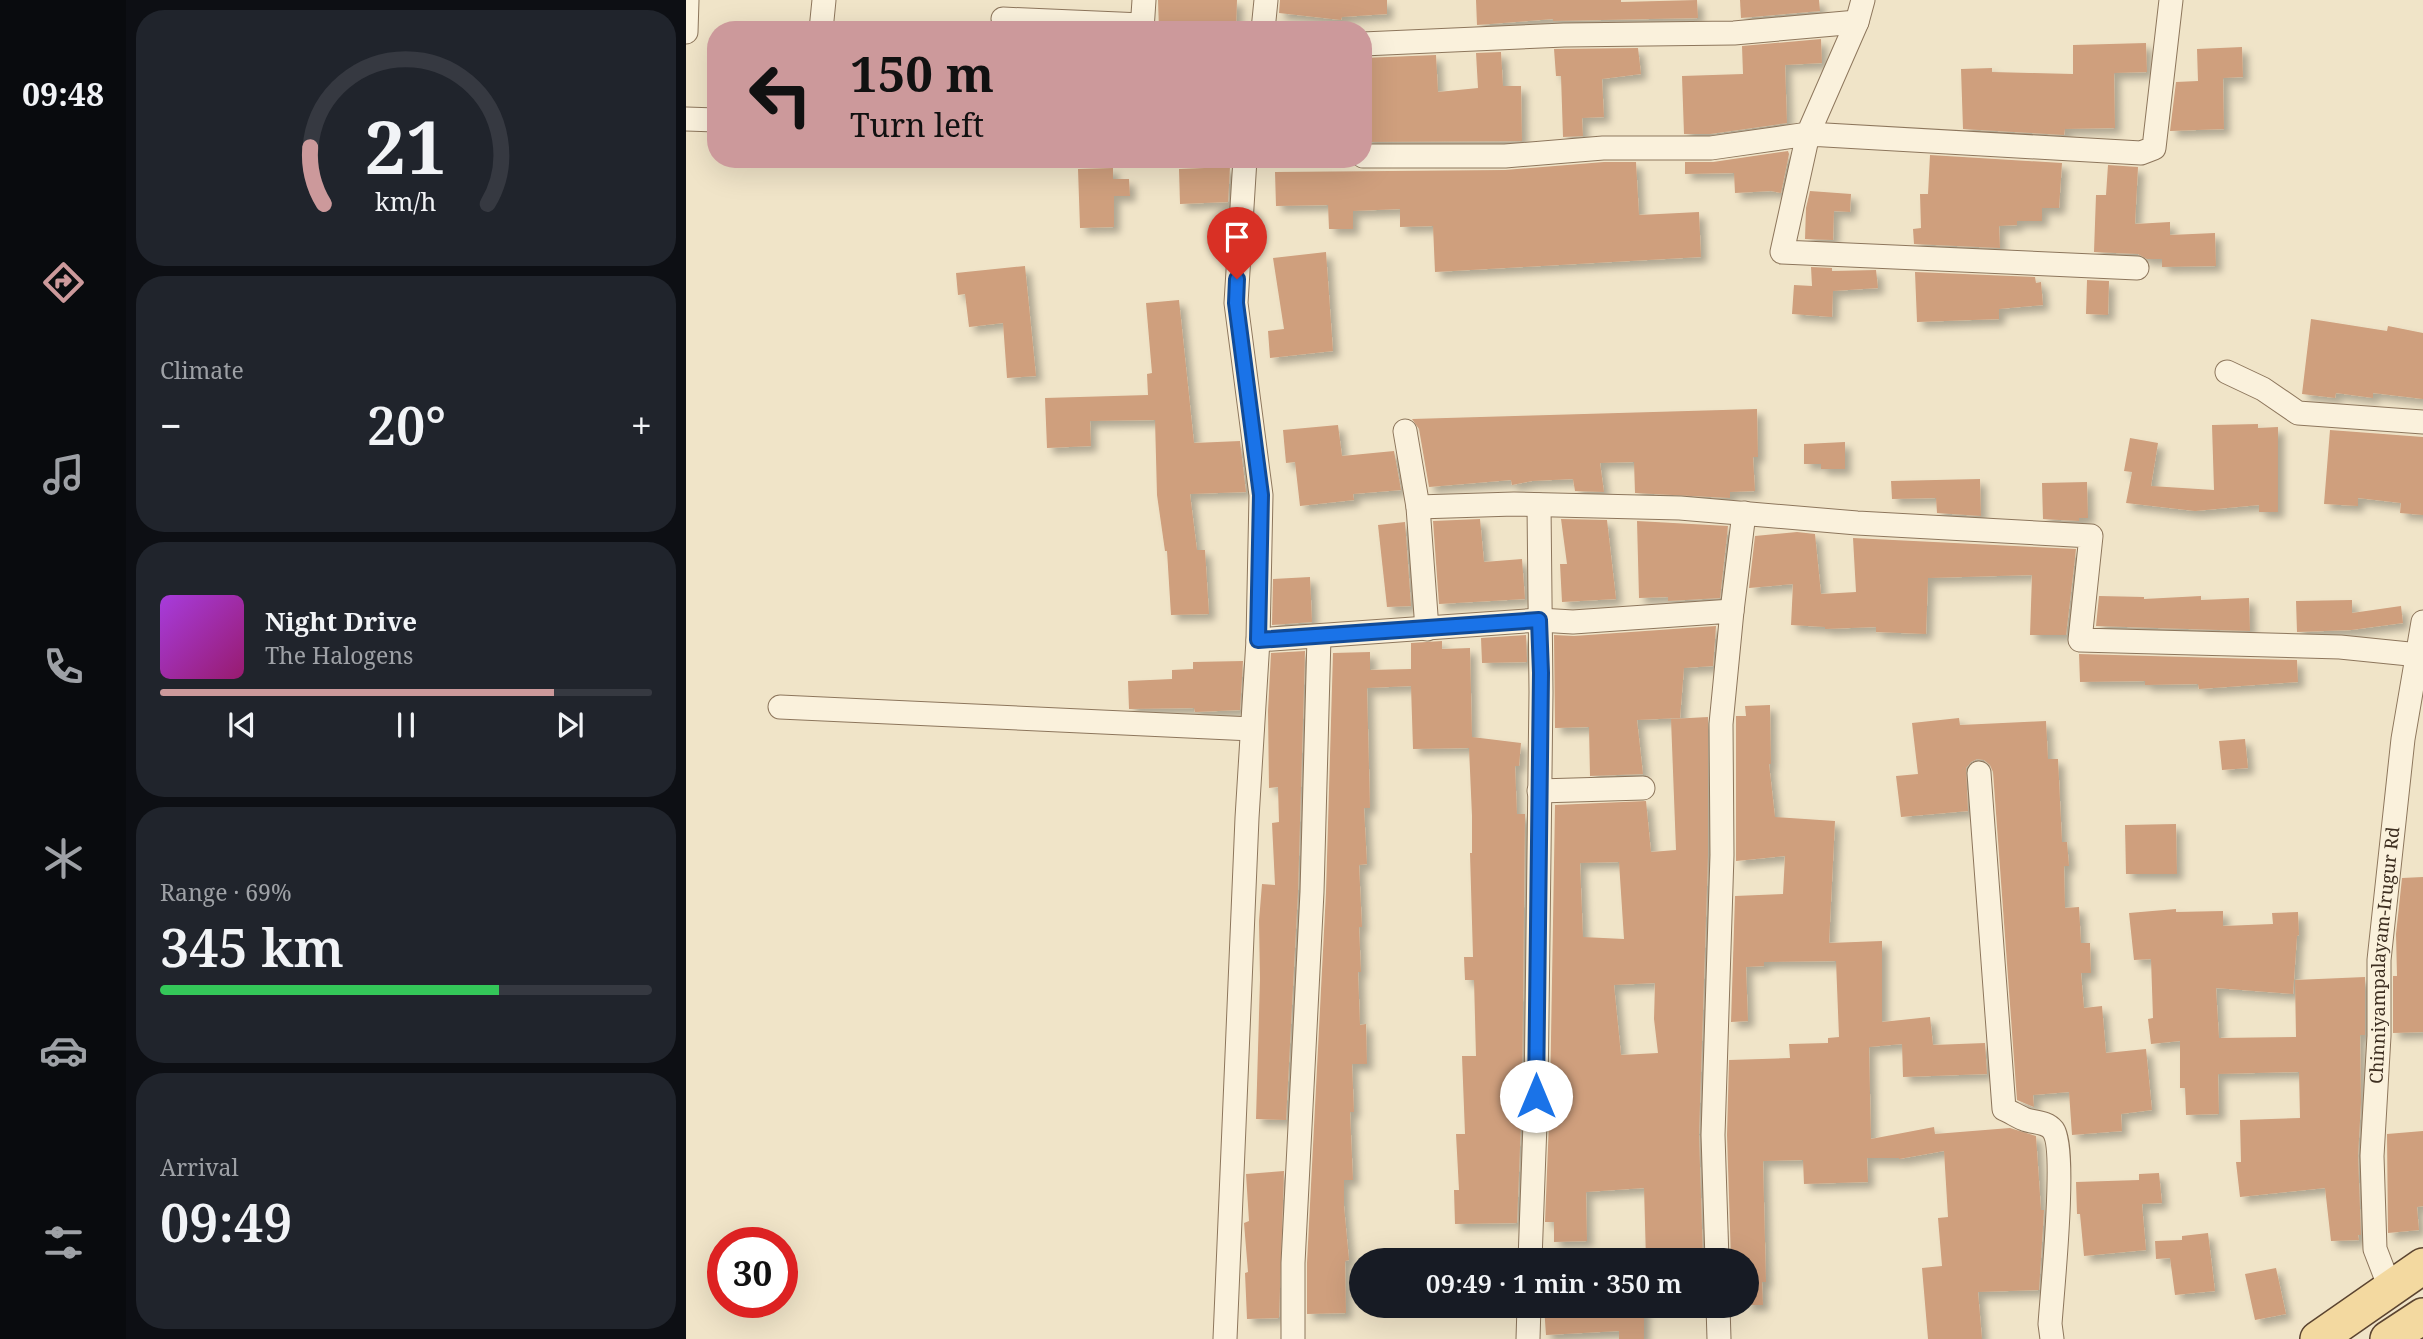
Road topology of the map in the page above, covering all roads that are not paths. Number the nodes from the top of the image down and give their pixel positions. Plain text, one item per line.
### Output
1 (687, 0) edge
2 (824, 0) edge
3 (1144, 0) edge
4 (1266, 0) edge
5 (2171, 0) edge
6 (1860, 11) edge
7 (1003, 19) dead end
8 (822, 21) edge
9 (1038, 21) edge
10 (1142, 21) edge
11 (1264, 21) edge
12 (686, 32) edge
13 (1372, 44) edge
14 (686, 119) edge
15 (707, 120) edge
16 (1808, 134) junction
17 (1372, 156) edge
18 (1244, 168) edge
19 (2137, 268) dead end
20 (2227, 372) dead end
21 (2423, 422) edge
22 (1405, 431) dead end
23 (1539, 505) junction
24 (1418, 507) junction
25 (1744, 513) junction
26 (1732, 611) junction
27 (1539, 620) junction
28 (2423, 622) edge
29 (1427, 629) junction
30 (1319, 637) junction
31 (1258, 640) junction
32 (2419, 655) junction
33 (780, 707) dead end
34 (1252, 729) junction
35 (1979, 773) dead end
36 (1643, 788) dead end
37 (1539, 791) junction
38 (1530, 1248) edge
39 (1717, 1248) edge
40 (2423, 1266) edge
41 (2390, 1288) junction
42 (2423, 1315) edge
43 (1529, 1318) edge
44 (1718, 1318) edge
45 (1225, 1339) edge
46 (1293, 1339) edge
47 (1528, 1339) edge
48 (1719, 1339) edge
49 (2052, 1339) edge
50 (2318, 1339) edge
51 (2388, 1339) edge

1 - 12 street
2 - 8 street
3 - 10 street
4 - 11 street
5 - 16 street
6 - 13 street
6 - 16 street
7 - 9 street
14 - 15 street
16 - 17 street
16 - 19 street
18 - 31 street
20 - 21 street
22 - 24 street
23 - 24 street
23 - 25 street
23 - 27 street
24 - 29 street
25 - 26 street
25 - 32 street
26 - 27 street
26 - 39 street
27 - 29 street
27 - 37 street
28 - 32 street, Chinniyampalayam-Irugur Rd
29 - 30 street
30 - 31 street
30 - 46 street
31 - 34 street
32 - 41 street, Chinniyampalayam-Irugur Rd
33 - 34 street
34 - 45 street
35 - 49 street
36 - 37 street
37 - 38 street
40 - 41 main road
41 - 50 main road
42 - 51 main road
43 - 47 street
44 - 48 street

